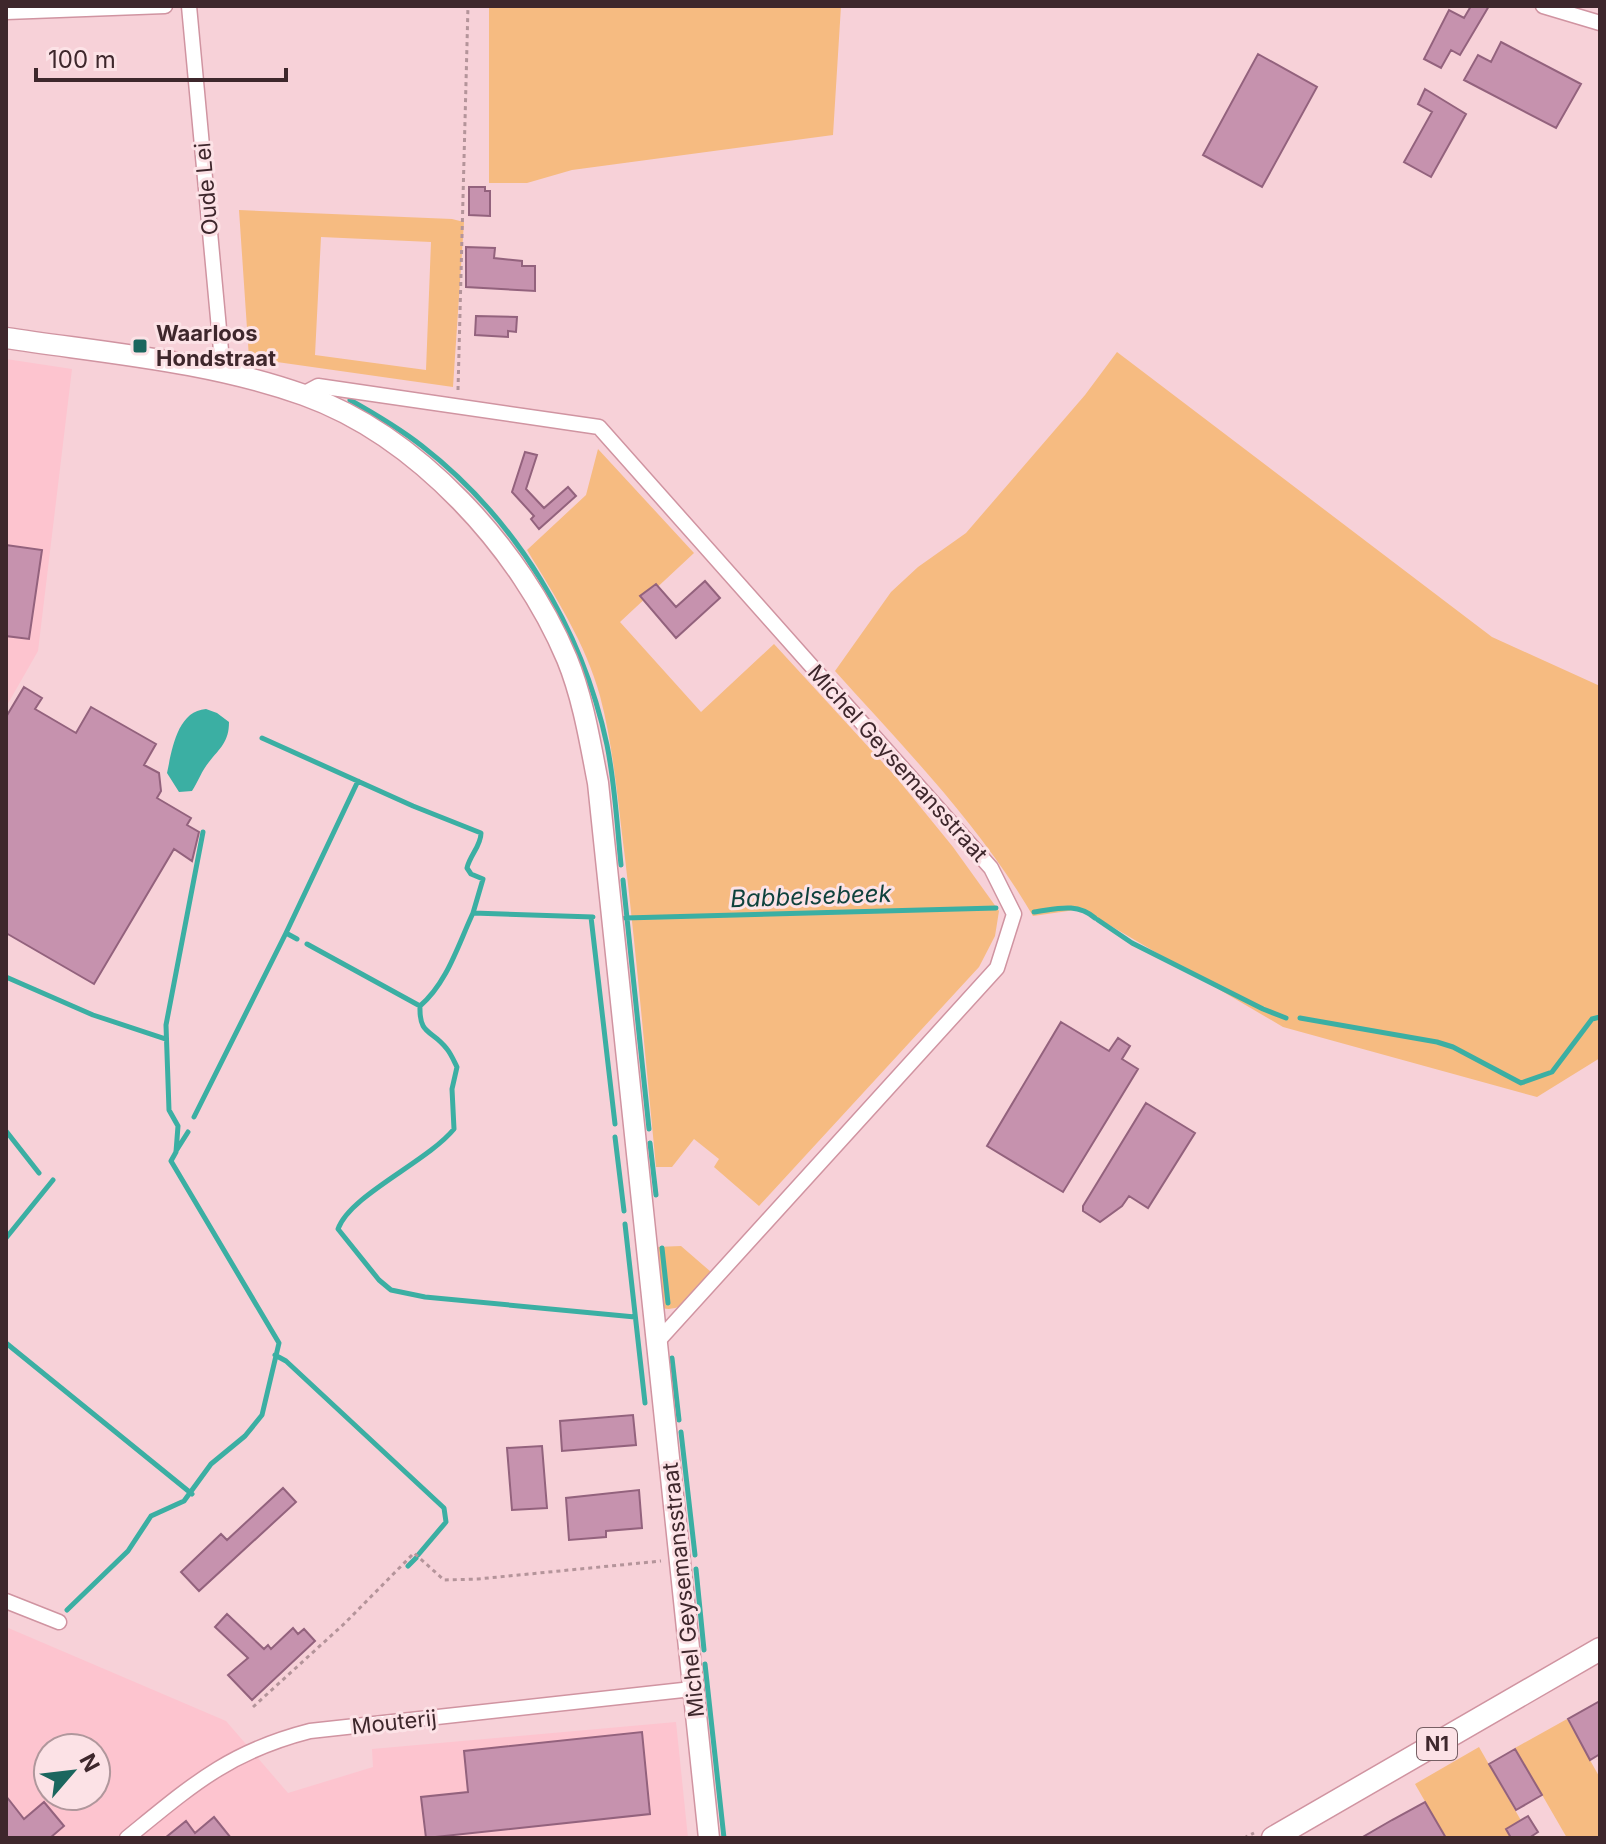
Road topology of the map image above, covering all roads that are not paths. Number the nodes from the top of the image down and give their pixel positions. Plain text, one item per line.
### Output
1 (165, 6) edge
2 (189, 6) edge
3 (1543, 6) edge
4 (6, 12) edge
5 (1600, 23) edge
6 (6, 338) edge
7 (223, 372) junction
8 (303, 394) junction
9 (658, 1341) junction
10 (6, 1601) edge
11 (59, 1622) dead end
12 (1600, 1649) edge
13 (692, 1689) junction
14 (127, 1838) edge
15 (709, 1838) edge
16 (1273, 1838) edge

1 - 4 street
2 - 7 street, Oude Lei
3 - 5 street
6 - 7 street, Michel Geysemansstraat
7 - 8 street, Michel Geysemansstraat
8 - 9 street, Michel Geysemansstraat
8 - 9 street, Michel Geysemansstraat
9 - 13 street, Michel Geysemansstraat
10 - 11 street
12 - 16 main road, N1
13 - 14 street, Mouterij
13 - 15 street, Michel Geysemansstraat

